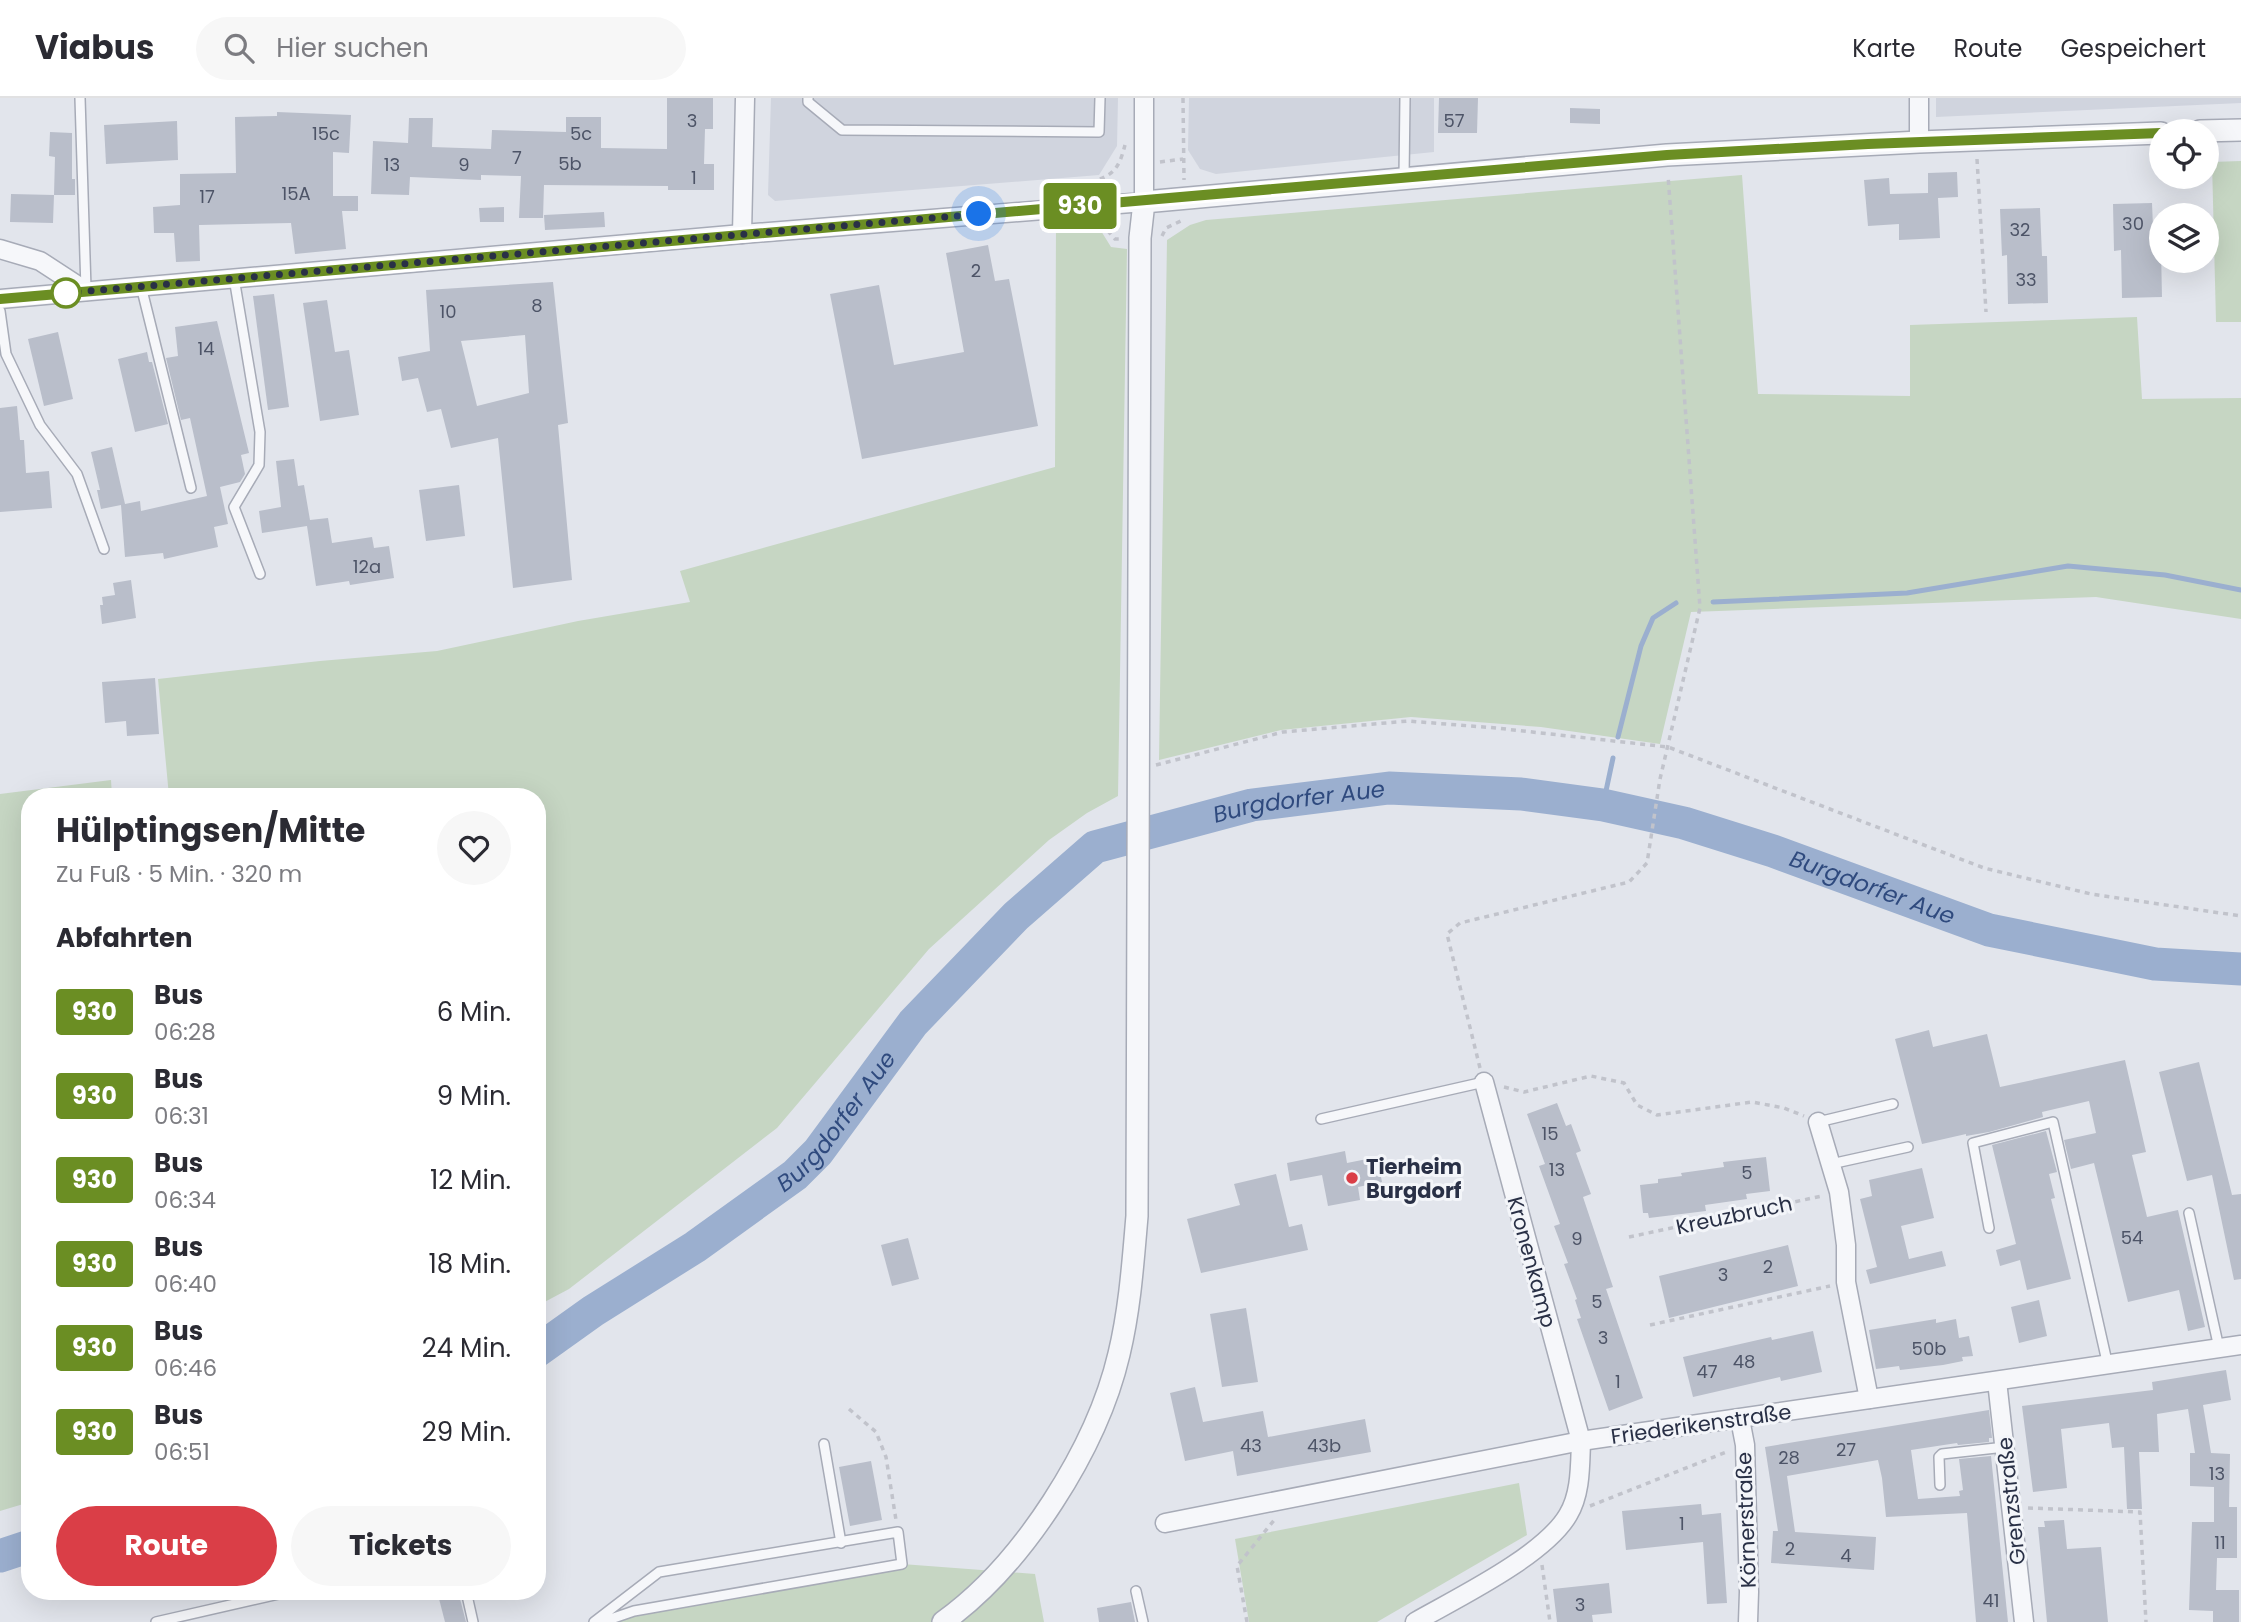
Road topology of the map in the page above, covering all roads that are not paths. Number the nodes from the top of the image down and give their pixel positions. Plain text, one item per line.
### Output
1 (80, 98) edge
2 (746, 98) edge
3 (808, 98) edge
4 (1100, 98) edge
5 (1144, 98) edge
6 (1405, 98) edge
7 (1919, 98) edge
8 (2241, 130) edge
9 (2219, 131) edge
10 (2149, 133) edge
11 (1919, 142) junction
12 (1404, 178) junction
13 (1144, 202) junction
14 (742, 233) junction
15 (0, 249) edge
16 (234, 278) junction
17 (141, 286) junction
18 (86, 291) junction
19 (0, 299) edge
20 (0, 311) edge
21 (191, 488) dead end
22 (104, 549) dead end
23 (260, 574) dead end
24 (1484, 1082) joint
25 (1894, 1104) dead end
26 (1321, 1119) dead end
27 (1818, 1122) joint
28 (1908, 1147) dead end
29 (1831, 1164) junction
30 (2189, 1213) dead end
31 (1989, 1228) dead end
32 (2241, 1345) edge
33 (2219, 1348) junction
34 (2108, 1366) junction
35 (1997, 1381) junction
36 (1869, 1399) junction
37 (1740, 1419) junction
38 (1581, 1441) junction
39 (824, 1444) dead end
40 (2005, 1447) junction
41 (1940, 1485) dead end
42 (1165, 1523) dead end
43 (841, 1543) junction
44 (1136, 1591) dead end
45 (253, 1600) edge
46 (468, 1600) edge
47 (156, 1622) edge
48 (473, 1622) edge
49 (594, 1622) edge
50 (601, 1622) edge
51 (943, 1622) edge
52 (1143, 1622) edge
53 (1415, 1622) edge
54 (1748, 1622) edge
55 (2024, 1622) edge

1 - 18 lane
2 - 14 street
3 - 4 lane
5 - 13 street
6 - 12 lane
7 - 11 street
8 - 9 street
10 - 11 street
11 - 12 street
12 - 13 street
13 - 14 street
13 - 51 street
14 - 16 street
15 - 18 street
16 - 17 street
16 - 23 lane
17 - 18 street
17 - 21 lane
18 - 19 street
20 - 22 lane
24 - 26 lane
24 - 38 street, Kronenkamp
25 - 27 lane
27 - 29 street
28 - 29 lane
29 - 36 street
30 - 33 lane
31 - 34 lane
32 - 33 street, Friederikenstraße
33 - 34 street, Friederikenstraße
34 - 35 street, Friederikenstraße
35 - 36 street, Friederikenstraße
35 - 40 street, Grenzstraße
36 - 37 street, Friederikenstraße
37 - 38 street, Friederikenstraße
37 - 54 street, Körnerstraße
38 - 42 street, Friederikenstraße
38 - 53 street, Kronenkamp
39 - 43 lane
40 - 41 lane
40 - 55 street, Grenzstraße
43 - 49 lane
43 - 50 lane
44 - 52 lane
45 - 47 lane
46 - 48 lane

